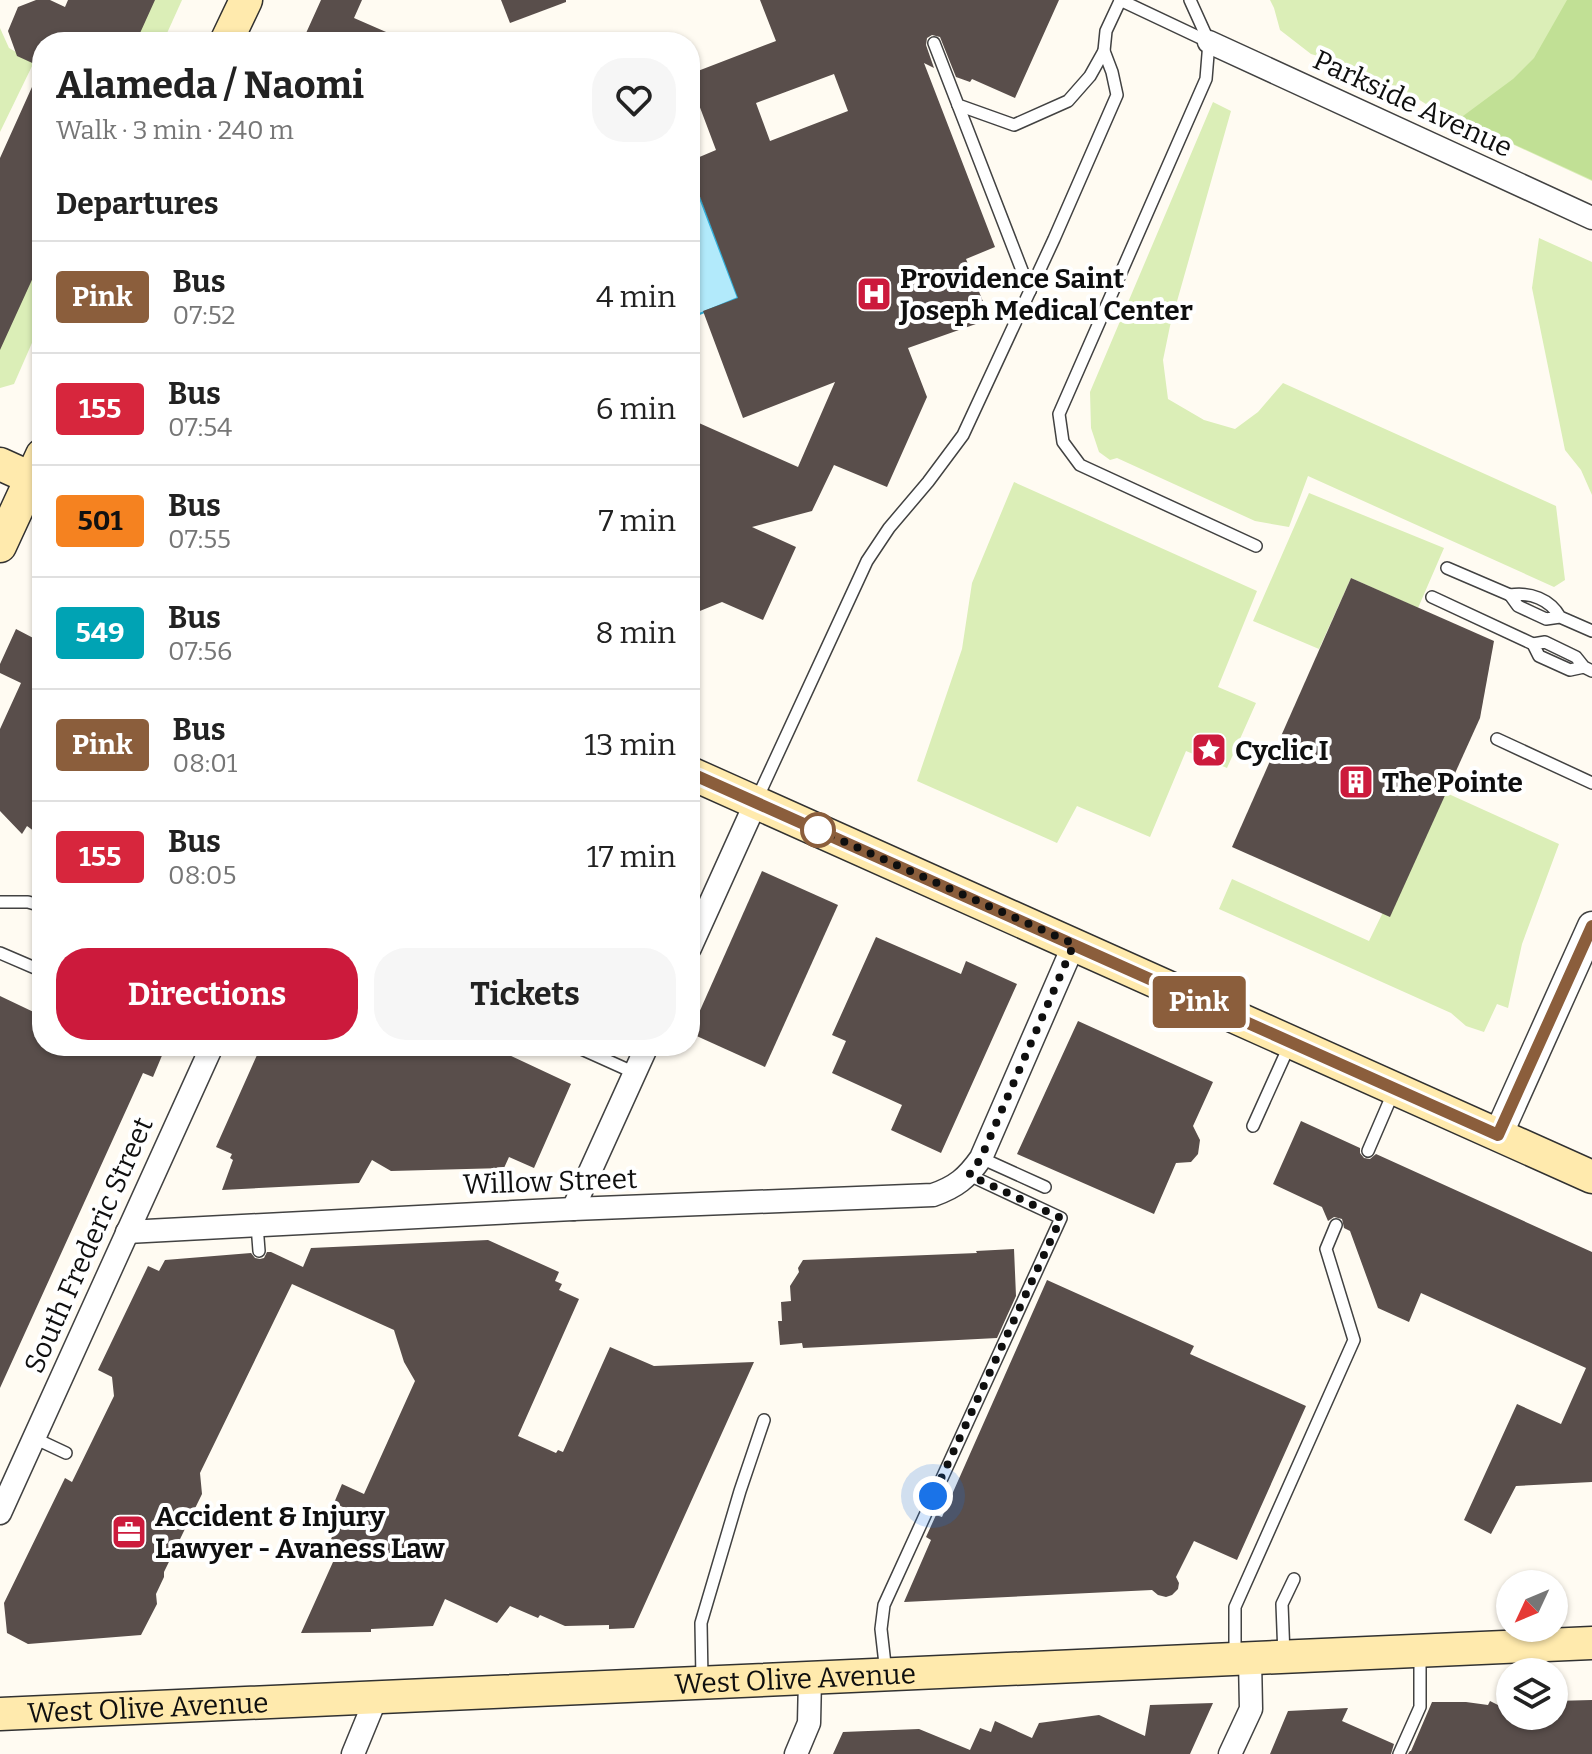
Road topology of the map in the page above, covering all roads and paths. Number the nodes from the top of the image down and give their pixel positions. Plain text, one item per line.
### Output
1 (246, 0) edge
2 (1120, 0) edge
3 (1190, 0) edge
4 (231, 32) edge
5 (1209, 42) junction
6 (934, 43) dead end
7 (1104, 51) junction
8 (958, 105) junction
9 (1592, 218) edge
10 (1030, 291) junction
11 (0, 464) edge
12 (32, 471) edge
13 (32, 484) edge
14 (0, 546) edge
15 (1256, 546) dead end
16 (1447, 568) dead end
17 (1432, 597) dead end
18 (1592, 631) edge
19 (1588, 669) edge
20 (1497, 739) dead end
21 (700, 777) edge
22 (1592, 783) edge
23 (756, 802) junction
24 (0, 902) edge
25 (32, 903) edge
26 (700, 926) edge
27 (1592, 926) edge
28 (1074, 944) junction
29 (0, 953) edge
30 (32, 967) edge
31 (1290, 1043) junction
32 (207, 1056) edge
33 (597, 1056) edge
34 (643, 1056) edge
35 (635, 1073) junction
36 (1395, 1090) junction
37 (1253, 1126) dead end
38 (1498, 1135) junction
39 (1368, 1151) dead end
40 (975, 1167) junction
41 (1592, 1177) edge
42 (1045, 1187) dead end
43 (573, 1209) junction
44 (257, 1225) junction
45 (1336, 1225) dead end
46 (127, 1232) junction
47 (259, 1251) dead end
48 (764, 1420) dead end
49 (34, 1438) junction
50 (66, 1453) dead end
51 (3, 1501) edge
52 (1294, 1579) dead end
53 (1592, 1643) edge
54 (1420, 1651) junction
55 (1284, 1657) junction
56 (1242, 1659) junction
57 (887, 1675) junction
58 (810, 1678) junction
59 (702, 1683) junction
60 (376, 1698) junction
61 (0, 1714) edge
62 (353, 1754) edge
63 (796, 1754) edge
64 (1230, 1754) edge
65 (1399, 1754) edge

1 - 4 main road
2 - 5 lane
2 - 7 lane
3 - 5 lane
5 - 9 street, Parkside Avenue
5 - 15 lane
6 - 8 lane
7 - 8 lane
7 - 10 lane
8 - 10 lane
10 - 23 lane
11 - 12 main road
13 - 14 main road
16 - 18 lane
17 - 19 lane
20 - 22 lane
21 - 23 main road
23 - 26 street
23 - 28 main road
24 - 25 lane
27 - 38 street
28 - 31 main road
28 - 40 street
29 - 30 lane
31 - 36 main road
31 - 37 lane
32 - 46 street, South Frederic Street
33 - 35 lane
34 - 35 street
35 - 43 street
36 - 38 main road
36 - 39 lane
38 - 41 main road
40 - 42 lane
40 - 43 street, Willow Street
40 - 57 lane
43 - 44 street, Willow Street
44 - 46 street, Willow Street
44 - 47 lane
45 - 56 lane
46 - 49 street, South Frederic Street
48 - 59 lane
49 - 50 lane
49 - 51 street, South Frederic Street
52 - 55 lane
53 - 54 main road, West Olive Avenue
54 - 55 main road, West Olive Avenue
54 - 65 lane
55 - 56 main road, West Olive Avenue
56 - 57 main road, West Olive Avenue
56 - 64 street
57 - 58 main road, West Olive Avenue
58 - 59 main road, West Olive Avenue
58 - 63 street
59 - 60 main road, West Olive Avenue
60 - 61 main road, West Olive Avenue
60 - 62 street

